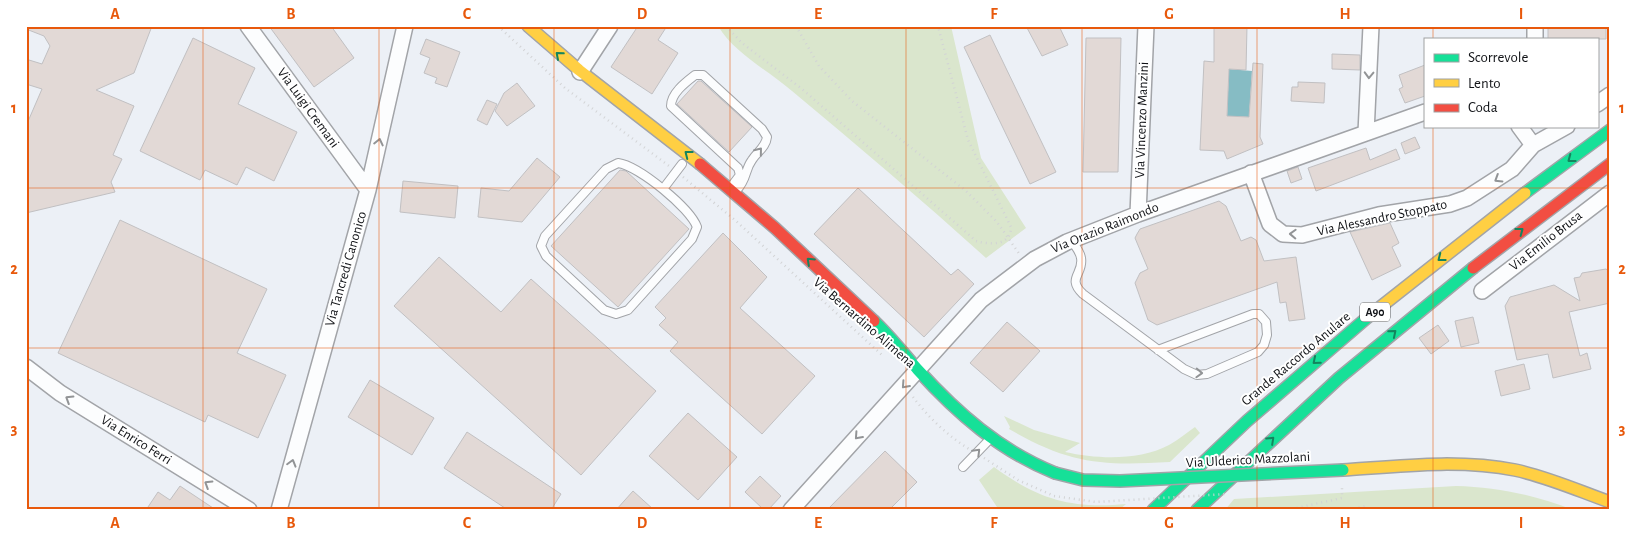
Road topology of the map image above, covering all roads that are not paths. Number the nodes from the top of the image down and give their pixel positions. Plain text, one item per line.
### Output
1 (248, 26) edge
2 (405, 26) edge
3 (528, 26) edge
4 (610, 26) edge
5 (1146, 26) edge
6 (1371, 26) edge
7 (515, 29) dead end
8 (533, 46) dead end
9 (575, 78) junction
10 (1610, 95) edge
11 (595, 98) dead end
12 (1598, 103) edge
13 (1424, 112) edge
14 (1521, 128) edge
15 (1563, 128) edge
16 (1610, 130) edge
17 (1366, 133) junction
18 (1533, 146) junction
19 (1610, 164) edge
20 (679, 168) junction
21 (1251, 173) junction
22 (662, 189) junction
23 (368, 190) junction
24 (732, 190) junction
25 (1610, 193) edge
26 (1138, 214) junction
27 (1071, 240) junction
28 (1482, 291) dead end
29 (1158, 350) junction
30 (26, 367) edge
31 (918, 370) junction
32 (991, 438) junction
33 (963, 467) dead end
34 (1210, 498) junction
35 (1610, 502) edge
36 (249, 510) edge
37 (279, 510) edge
38 (791, 510) edge
39 (1154, 510) edge
40 (1197, 510) edge
41 (1203, 510) edge

1 - 23 street, Via Luigi Cremani
23 -> 2 street, Via Tancredi Canonico
9 -> 3 main road, Via Bernardino Alimena
4 - 9 street
5 - 26 street, Via Vincenzo Manzini
6 -> 17 street
7 - 8 main road
24 -> 9 main road, Via Bernardino Alimena
10 - 12 street
11 - 20 main road, Via Bernardino Alimena
13 - 17 street
14 - 18 street
15 - 18 street, Via Alessandro Stoppato
16 -> 39 main road, Grande Raccordo Anulare / A90
17 - 21 street, Via Orazio Raimondo
18 -> 21 street, Via Alessandro Stoppato
34 -> 19 main road, A90
20 - 22 lane
20 - 31 main road, Via Bernardino Alimena
21 - 26 street, Via Orazio Raimondo
22 - 22 lane
37 -> 23 street, Via Tancredi Canonico
24 -> 24 lane
31 -> 24 main road, Via Bernardino Alimena
25 - 28 street, Via Emilio Brusa
26 - 27 street, Via Orazio Raimondo
27 - 29 lane
27 - 31 street, Via Orazio Raimondo
29 -> 29 lane
36 -> 30 street, Via Enrico Ferri
31 - 32 main road, Via Ulderico Mazzolani
31 -> 38 street, Via Orazio Raimondo
33 -> 32 lane
32 - 35 main road, Via Ulderico Mazzolani, bridge
34 - 40 main road, A90
34 - 41 main road

